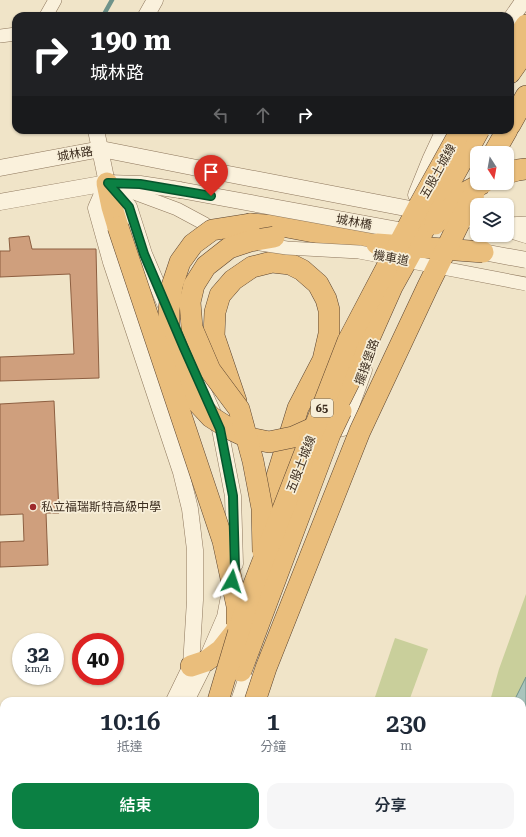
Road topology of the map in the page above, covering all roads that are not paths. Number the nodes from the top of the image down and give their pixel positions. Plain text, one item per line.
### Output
1 (55, 0) edge
2 (155, 0) edge
3 (524, 0) edge
4 (48, 12) edge
5 (148, 12) edge
6 (514, 14) edge
7 (526, 25) edge
8 (12, 34) edge
9 (0, 36) edge
10 (514, 43) edge
11 (526, 50) edge
12 (514, 67) edge
13 (526, 96) edge
14 (514, 118) edge
15 (97, 134) edge
16 (442, 134) edge
17 (459, 134) edge
18 (477, 134) edge
19 (505, 134) edge
20 (498, 146) edge
21 (101, 149) junction
22 (0, 168) edge
23 (197, 168) joint
24 (526, 169) edge
25 (514, 171) edge
26 (108, 183) junction
27 (470, 190) edge
28 (476, 190) edge
29 (0, 202) edge
30 (470, 220) edge
31 (526, 223) edge
32 (205, 224) dead end
33 (514, 224) edge
34 (514, 231) edge
35 (526, 235) edge
36 (254, 243) dead end
37 (377, 244) junction
38 (483, 252) junction
39 (526, 260) edge
40 (526, 284) edge
41 (239, 409) junction
42 (199, 663) junction
43 (177, 697) edge
44 (187, 697) edge
45 (232, 697) edge
46 (232, 697) edge
47 (232, 697) edge
48 (232, 697) edge
49 (233, 697) edge
50 (256, 697) edge

1 - 4 street
2 - 5 street
3 - 6 street
7 - 10 highway
8 - 9 street
11 - 12 highway
13 - 14 highway
15 - 21 street
16 - 49 street, 擺接堡路
17 - 45 highway, 五股土城線 / 65, bridge
18 - 37 highway, bridge
19 - 20 highway
21 - 22 street, 城林路
21 - 23 street, 城林路
21 - 26 street
23 - 30 street, 城林橋, bridge
24 - 25 highway
26 - 29 street
26 - 32 street
26 - 38 street, 城林橋, bridge
26 - 42 street
26 - 42 street
26 - 47 highway, bridge
27 - 46 highway, bridge
28 - 50 highway, bridge
31 - 33 street
34 - 35 street
36 - 40 street, 機車道, bridge
37 - 38 highway, bridge
37 - 41 highway, bridge
38 - 39 street, 城林橋, bridge
41 - 42 highway
41 - 48 highway, bridge
42 - 43 street
42 - 44 street

